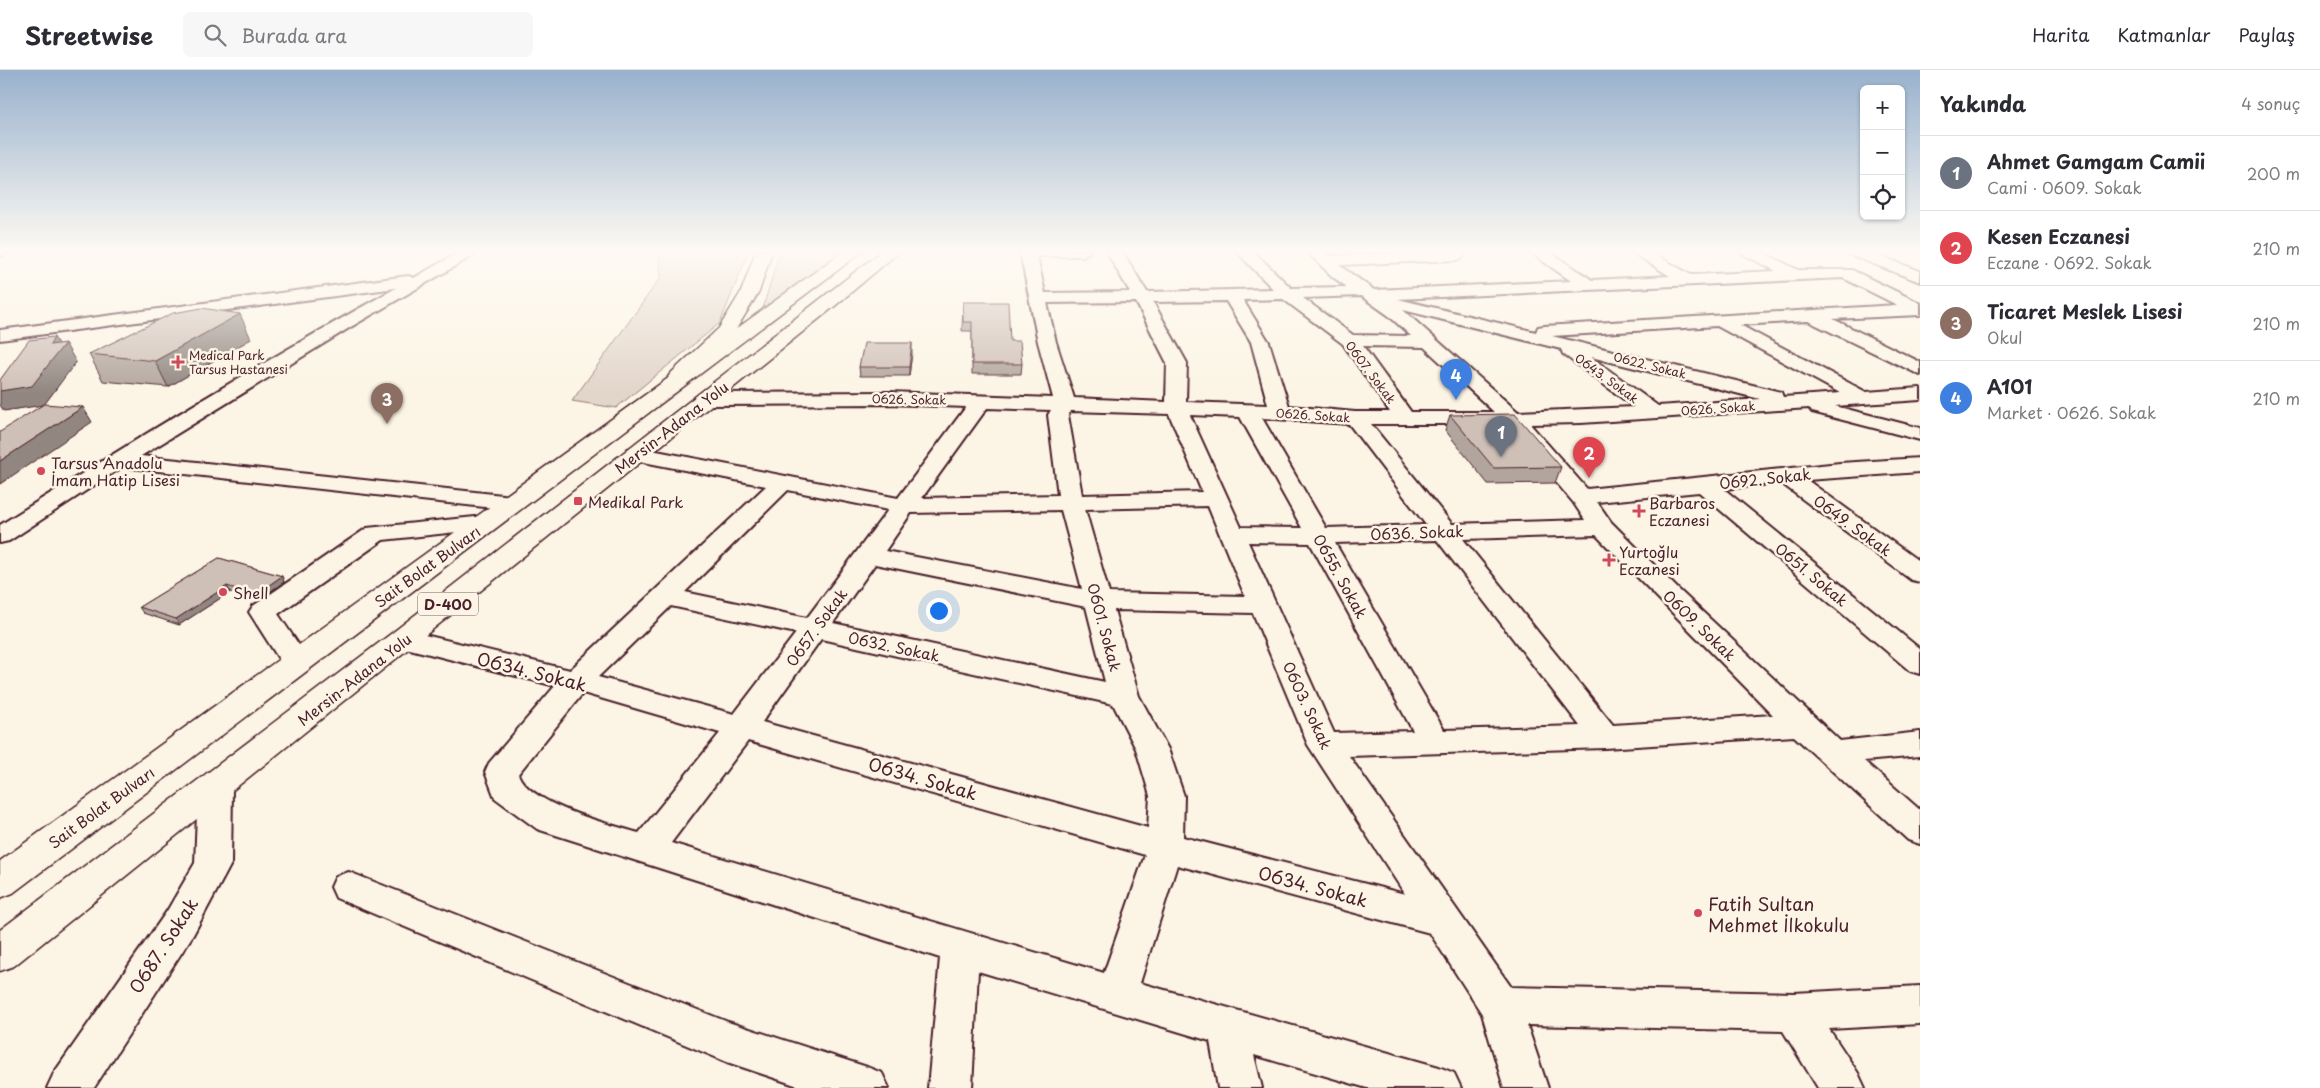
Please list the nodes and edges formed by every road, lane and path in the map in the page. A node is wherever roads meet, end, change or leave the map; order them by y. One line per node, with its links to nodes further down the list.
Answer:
1 (1038, 298): 28 (street, 0601. Sokak)
2 (1142, 298): 29 (street, 0603. Sokak)
3 (275, 299): 17 (street)
4 (388, 299): 38 (street)
5 (746, 299): 22 (main road)
6 (791, 299): 22 (main road, Sait Bolat Bulvarı / D-400)
7 (835, 299): 25 (main road, Mersin-Adana Yolu / D-400)
8 (1234, 299): 31 (street)
9 (1293, 299): 18 (street, 0607. Sokak)
10 (1374, 299): 19 (street, 0609. Sokak)
11 (1381, 299): 16 (street, 0622. Sokak)
12 (1896, 299): 13 (street)
13 (1919, 310): 14 (street)
14 (1811, 316): 15 (street); 21 (street)
15 (1721, 321): 16 (street); 24 (street)
16 (1518, 333): 20 (street, 0622. Sokak)
17 (0, 335)
18 (1348, 340): 19 (street); 34 (street, 0607. Sokak)
19 (1429, 342): 35 (street, 0609. Sokak)
20 (1561, 344): 27 (street, 0622. Sokak); 32 (street, 0643. Sokak)
21 (1920, 369)
22 (661, 394): 46 (main road, Sait Bolat Bulvarı / D-400)
23 (1920, 394): 24 (street, 0626. Sokak)
24 (1863, 398): 27 (street, 0626. Sokak)
25 (706, 399): 26 (street, 0626. Sokak); 37 (main road, Mersin-Adana Yolu / D-400)
26 (981, 401): 28 (street, 0626. Sokak); 47 (street, 0657. Sokak)
27 (1798, 402): 32 (street, 0626. Sokak); 36 (street, 0622. Sokak)
28 (1064, 404): 29 (street, 0626. Sokak); 45 (street, 0601. Sokak)
29 (1176, 407): 30 (street, 0626. Sokak); 44 (street, 0603. Sokak)
30 (1247, 410): 31 (street, 0626. Sokak); 53 (street, 0655. Sokak)
31 (1280, 412): 33 (street, 0626. Sokak)
32 (1654, 412): 35 (street, 0626. Sokak)
33 (1355, 418): 34 (street, 0626. Sokak); 50 (street)
34 (1405, 418): 35 (street, 0626. Sokak)
35 (1513, 418): 43 (street, 0609. Sokak)
36 (1920, 434)
37 (636, 454): 41 (street); 60 (main road, Mersin-Adana Yolu / D-400)
38 (118, 460): 46 (street); 52 (street)
39 (1920, 465): 40 (street, 0692. Sokak)
40 (1786, 476): 42 (street, 0692. Sokak); 55 (street, 0649. Sokak)
41 (784, 482): 47 (street); 56 (street)
42 (1704, 484): 43 (street, 0692. Sokak); 62 (street, 0651. Sokak)
43 (1581, 497): 49 (street, 0609. Sokak)
44 (1216, 499): 45 (street); 51 (street, 0603. Sokak)
45 (1071, 502): 47 (street); 57 (street, 0601. Sokak)
46 (512, 503): 48 (main road, Sait Bolat Bulvarı / D-400)
47 (904, 506): 54 (street, 0657. Sokak)
48 (485, 523): 61 (main road, Sait Bolat Bulvarı / D-400); 61 (street)
49 (1602, 527): 50 (street, 0636. Sokak); 65 (street, 0609. Sokak)
50 (1446, 531): 53 (street, 0636. Sokak); 67 (street)
51 (1232, 534): 53 (street, 0636. Sokak); 58 (street, 0603. Sokak)
52 (0, 536)
53 (1319, 536): 68 (street, 0655. Sokak)
54 (868, 555): 57 (street); 59 (street, 0657. Sokak)
55 (1920, 574)
56 (665, 596): 59 (street, 0632. Sokak); 63 (street)
57 (1098, 601): 58 (street); 64 (street, 0601. Sokak)
58 (1262, 604): 70 (street, 0603. Sokak)
59 (814, 628): 64 (street, 0632. Sokak); 66 (street, 0657. Sokak)
60 (404, 639): 63 (street, 0634. Sokak); 72 (main road, Mersin-Adana Yolu / D-400)
61 (296, 663): 76 (main road, Sait Bolat Bulvarı / D-400)
62 (1920, 664)
63 (576, 681): 66 (street, 0634. Sokak); 75 (street)
64 (1124, 696): 74 (street, 0601. Sokak)
65 (1801, 724): 67 (street); 71 (street, 0609. Sokak)
66 (742, 727): 74 (street, 0634. Sokak); 75 (street, 0657. Sokak)
67 (1605, 737): 68 (street)
68 (1435, 742): 70 (street)
69 (1920, 744): 71 (street)
70 (1324, 745): 78 (street, 0603. Sokak)
71 (1833, 753): 73 (street, 0609. Sokak)
72 (215, 789): 80 (main road, Mersin-Adana Yolu / D-400); 86 (street, 0687. Sokak)
73 (1920, 830)
74 (1165, 847): 78 (street, 0634. Sokak); 81 (street, 0601. Sokak)
75 (646, 849): 79 (street)
76 (7, 871)
77 (349, 887): 87 (street)
78 (1441, 920): 83 (street, 0603. Sokak)
79 (960, 947): 81 (street); 88 (street)
80 (0, 952)
81 (1117, 994): 85 (street)
82 (1920, 1005): 84 (street)
83 (1500, 1006): 84 (street); 91 (street, 0603. Sokak)
84 (1794, 1012): 92 (street)
85 (1228, 1027): 89 (street); 90 (street)
86 (69, 1088)
87 (867, 1088)
88 (950, 1088)
89 (1240, 1088)
90 (1439, 1088)
91 (1526, 1088)
92 (1844, 1088)

